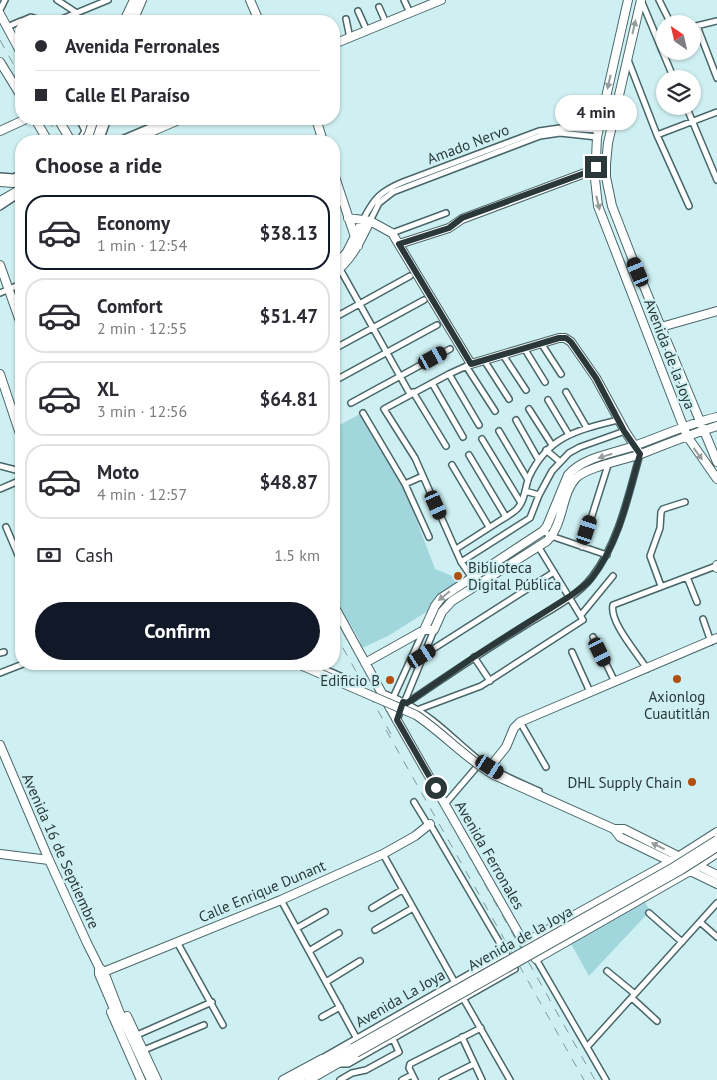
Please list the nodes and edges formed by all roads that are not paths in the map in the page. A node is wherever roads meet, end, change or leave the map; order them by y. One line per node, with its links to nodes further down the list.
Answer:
1 (6, 0): 13 (street)
2 (56, 0): 15 (street)
3 (108, 0): 15 (street)
4 (134, 0): 19 (main road)
5 (142, 0): 20 (main road)
6 (250, 0): 21 (main road)
7 (404, 0): 16 (street)
8 (628, 0): 49 (main road, Avenida de la Joya, one-way to 49)
9 (641, 0): 34 (main road, Avenida de la Joya, one-way to 9); 36 (street)
10 (660, 0): 22 (street)
11 (436, 1): 16 (main road)
12 (379, 7): 25 (street)
13 (0, 10)
14 (358, 11): 29 (street)
15 (78, 13): 18 (street)
16 (410, 13): 25 (main road)
17 (0, 14): 28 (main road)
18 (73, 15)
19 (127, 15)
20 (136, 15)
21 (256, 15)
22 (667, 15)
23 (346, 19): 30 (street)
24 (717, 21): 27 (street)
25 (386, 23): 29 (main road)
26 (15, 24): 28 (street)
27 (701, 25)
28 (7, 27): 32 (main road)
29 (367, 31): 30 (main road)
30 (350, 38): 33 (main road)
31 (701, 41): 37 (street)
32 (15, 42)
33 (340, 42)
34 (627, 60): 54 (street); 88 (main road, Avenida de la Joya)
35 (0, 62): 38 (main road)
36 (670, 70)
37 (717, 78)
38 (15, 86)
39 (717, 112): 41 (street)
40 (689, 115): 41 (street)
41 (692, 122): 54 (street); 58 (street)
42 (15, 124): 47 (main road)
43 (82, 125): 48 (street)
44 (86, 125): 48 (street)
45 (159, 125): 52 (street)
46 (161, 125): 53 (main road)
47 (0, 131)
48 (85, 131): 50 (street); 51 (street)
49 (598, 133): 55 (main road, Avenida de la Joya); 69 (street, Amado Nervo)
50 (82, 135)
51 (88, 135)
52 (133, 135)
53 (142, 135)
54 (657, 135): 66 (street)
55 (596, 167): 72 (main road); 90 (main road, Avenida de la Joya, one-way to 90)
56 (0, 176): 57 (street)
57 (15, 176)
58 (717, 180)
59 (0, 182): 60 (main road)
60 (15, 182)
61 (15, 192): 64 (main road)
62 (340, 193): 68 (main road)
63 (15, 197): 65 (street)
64 (0, 201)
65 (0, 206)
66 (689, 206)
67 (446, 213): 70 (street)
68 (348, 218): 69 (main road); 71 (main road)
69 (367, 220): 70 (main road); 71 (main road); 73 (main road)
70 (392, 233): 72 (main road)
71 (355, 238): 73 (main road); 74 (main road)
72 (399, 244): 98 (main road)
73 (358, 246): 76 (main road)
74 (340, 263)
75 (0, 264): 80 (main road)
76 (340, 266)
77 (340, 276): 84 (street)
78 (410, 276): 84 (street)
79 (15, 287): 80 (street)
80 (9, 290): 81 (street); 83 (main road)
81 (0, 293)
82 (424, 300): 89 (street)
83 (15, 303)
84 (360, 304): 86 (street); 89 (street)
85 (717, 311): 88 (main road)
86 (340, 315)
87 (437, 325): 95 (street)
88 (661, 326): 90 (main road); 119 (main road, Avenida de la Joya)
89 (373, 328): 92 (street); 95 (street)
90 (648, 333): 122 (main road, Avenida de la Joya)
91 (541, 344): 93 (main road); 101 (street); 118 (main road)
92 (340, 345)
93 (524, 348): 96 (main road); 104 (street)
94 (450, 349): 102 (street)
95 (387, 352): 102 (street); 103 (street)
96 (503, 355): 97 (main road); 106 (street)
97 (484, 360): 98 (main road); 109 (street)
98 (468, 365): 100 (street); 114 (street)
99 (0, 374): 112 (main road)
100 (449, 374): 105 (street); 120 (street)
101 (561, 374)
102 (400, 376): 108 (street); 111 (street)
103 (340, 378)
104 (544, 382)
105 (432, 383): 108 (street); 128 (street)
106 (526, 390)
107 (566, 392): 123 (street)
108 (412, 393): 132 (street); 144 (street)
109 (509, 399)
110 (548, 400): 127 (street)
111 (351, 403)
112 (15, 407)
113 (529, 409): 131 (street)
114 (495, 411)
115 (363, 413): 148 (street)
116 (717, 417): 119 (main road)
117 (516, 420): 137 (street)
118 (618, 420): 123 (street); 126 (main road)
119 (699, 421): 122 (main road); 124 (main road, Avenida de la Joya)
120 (480, 425)
121 (717, 426): 124 (main road)
122 (684, 427): 129 (main road, Avenida de la Joya); 133 (main road)
123 (587, 428): 127 (street)
124 (703, 430): 129 (main road); 139 (main road, Avenida de la Joya)
125 (499, 431): 146 (street)
126 (624, 431): 133 (main road); 138 (street)
127 (569, 435): 131 (street)
128 (464, 436)
129 (687, 436): 135 (main road); 145 (main road, Avenida de la Joya, one-way to 145)
130 (482, 439): 154 (street)
131 (552, 445): 134 (street)
132 (446, 446)
133 (634, 446): 135 (main road); 152 (main road, one-way to 152)
134 (546, 450): 137 (street); 138 (street)
135 (640, 454): 141 (main road); 165 (street)
136 (469, 455): 155 (street)
137 (538, 459): 146 (street)
138 (559, 461): 151 (street)
139 (717, 462)
140 (452, 465): 157 (street)
141 (608, 465): 152 (main road); 163 (street)
142 (0, 466): 143 (street)
143 (15, 470)
144 (423, 476): 148 (street); 164 (street)
145 (717, 479)
146 (528, 480): 150 (street)
147 (15, 483): 149 (street)
148 (405, 484): 160 (street)
149 (0, 489)
150 (525, 491): 151 (street); 154 (street)
151 (539, 495): 166 (street)
152 (562, 498): 158 (main road); 159 (main road)
153 (684, 502): 173 (street)
154 (521, 504): 155 (street)
155 (506, 517): 157 (street)
156 (6, 527): 161 (street)
157 (489, 527): 164 (street)
158 (544, 531): 159 (street); 170 (main road)
159 (551, 536): 162 (main road); 163 (street)
160 (429, 537)
161 (15, 544)
162 (538, 546): 168 (street); 172 (main road)
163 (582, 547): 165 (street)
164 (456, 549): 166 (street)
165 (606, 555): 174 (street)
166 (462, 562): 170 (street)
167 (717, 566): 171 (street)
168 (554, 572): 174 (street); 184 (street)
169 (613, 576): 177 (street)
170 (472, 577): 172 (street); 179 (main road, one-way to 179)
171 (687, 577): 173 (street); 175 (street)
172 (477, 585): 180 (main road)
173 (661, 586): 189 (street)
174 (570, 596): 177 (street); 185 (street)
175 (697, 602)
176 (340, 617): 187 (main road, Avenida Ferronales)
177 (582, 617): 193 (street)
178 (703, 619): 182 (street)
179 (424, 630): 180 (main road); 186 (street); 187 (main road)
180 (434, 630): 184 (street)
181 (593, 637): 195 (street)
182 (714, 640): 189 (main road)
183 (572, 652): 196 (street)
184 (422, 656): 186 (street); 199 (street)
185 (474, 657): 193 (street); 199 (street)
186 (412, 658): 198 (street)
187 (365, 663): 197 (main road, Avenida Ferronales)
188 (15, 667): 192 (street)
189 (648, 669): 195 (main road)
190 (314, 670): 197 (main road, bridge)
191 (327, 670): 194 (street)
192 (0, 673)
193 (490, 680): 201 (street)
194 (354, 682)
195 (615, 682): 196 (main road)
196 (590, 692): 203 (main road)
197 (380, 695): 198 (street); 200 (main road, Avenida Ferronales); 210 (main road, bridge)
198 (393, 698): 199 (street); 200 (street)
199 (405, 703): 201 (street); 202 (street)
200 (390, 708): 202 (main road, Avenida Ferronales)
201 (417, 710): 205 (street)
202 (397, 720): 209 (main road, Avenida Ferronales)
203 (520, 722): 205 (main road); 206 (street)
204 (0, 745): 220 (main road, Avenida 16 de Septiembre)
205 (490, 767): 210 (street)
206 (546, 767)
207 (474, 768): 209 (street)
208 (414, 802): 211 (street)
209 (445, 804): 240 (main road, Avenida Ferronales)
210 (567, 808): 212 (main road)
211 (429, 825): 218 (main road, Calle Enrique Dunant); 242 (street)
212 (614, 829): 219 (main road, one-way to 212); 221 (main road)
213 (717, 832): 219 (main road)
214 (717, 840): 265 (main road, Avenida de la Joya, bridge)
215 (717, 847): 265 (main road, Avenida de la Joya, bridge)
216 (717, 853): 222 (main road)
217 (0, 854): 220 (main road)
218 (382, 854): 226 (street); 227 (main road, Calle Enrique Dunant)
219 (679, 856): 221 (main road); 222 (main road)
220 (49, 860): 245 (main road, Avenida 16 de Septiembre)
221 (670, 862): 223 (main road); 240 (main road)
222 (698, 866): 223 (main road); 224 (main road)
223 (690, 871): 225 (main road); 243 (main road)
224 (717, 875)
225 (717, 884)
226 (402, 890): 229 (street); 230 (street)
227 (281, 900): 234 (street); 238 (main road, Calle Enrique Dunant)
228 (716, 907): 233 (street)
229 (372, 908)
230 (413, 908): 235 (street); 248 (street)
231 (325, 912): 234 (street)
232 (649, 913): 239 (street)
233 (700, 922): 237 (street); 239 (street)
234 (297, 928): 241 (street)
235 (376, 930)
236 (339, 933): 241 (street)
237 (717, 937)
238 (177, 942): 245 (main road, Calle Enrique Dunant); 252 (street)
239 (682, 942): 249 (street)
240 (524, 943): 243 (main road, Avenida Ferronales)
241 (309, 951): 247 (street)
242 (506, 953): 248 (street, Avenida La Joya); 251 (street)
243 (536, 959): 263 (street)
244 (360, 961): 247 (street)
245 (101, 971): 250 (main road, Avenida 16 de Septiembre)
246 (607, 971): 249 (street)
247 (326, 982): 253 (street)
248 (455, 982): 251 (street); 261 (street, Avenida La Joya)
249 (634, 996): 255 (street); 263 (street)
250 (113, 999): 259 (main road); 264 (main road); 269 (main road); 270 (main road)
251 (464, 1000): 258 (street); 262 (street)
252 (212, 1002): 257 (street); 259 (street)
253 (340, 1007): 254 (street); 261 (street)
254 (322, 1017)
255 (657, 1022)
256 (204, 1025): 264 (street)
257 (223, 1025)
258 (481, 1028): 260 (street); 280 (street)
259 (137, 1035): 264 (main road)
260 (462, 1037): 267 (street); 268 (street)
261 (357, 1039): 266 (street, Avenida La Joya)
262 (393, 1040): 265 (street); 276 (street)
263 (588, 1047): 281 (street)
264 (140, 1049): 271 (main road); 272 (main road)
265 (336, 1061): 266 (main road); 275 (main road)
266 (321, 1062): 273 (main road); 274 (main road)
267 (474, 1064): 278 (street); 279 (street)
268 (413, 1077): 277 (street)
269 (141, 1080)
270 (146, 1080)
271 (151, 1080)
272 (157, 1080)
273 (283, 1080)
274 (296, 1080)
275 (309, 1080)
276 (340, 1080)
277 (402, 1080)
278 (442, 1080)
279 (482, 1080)
280 (510, 1080)
281 (606, 1080)

